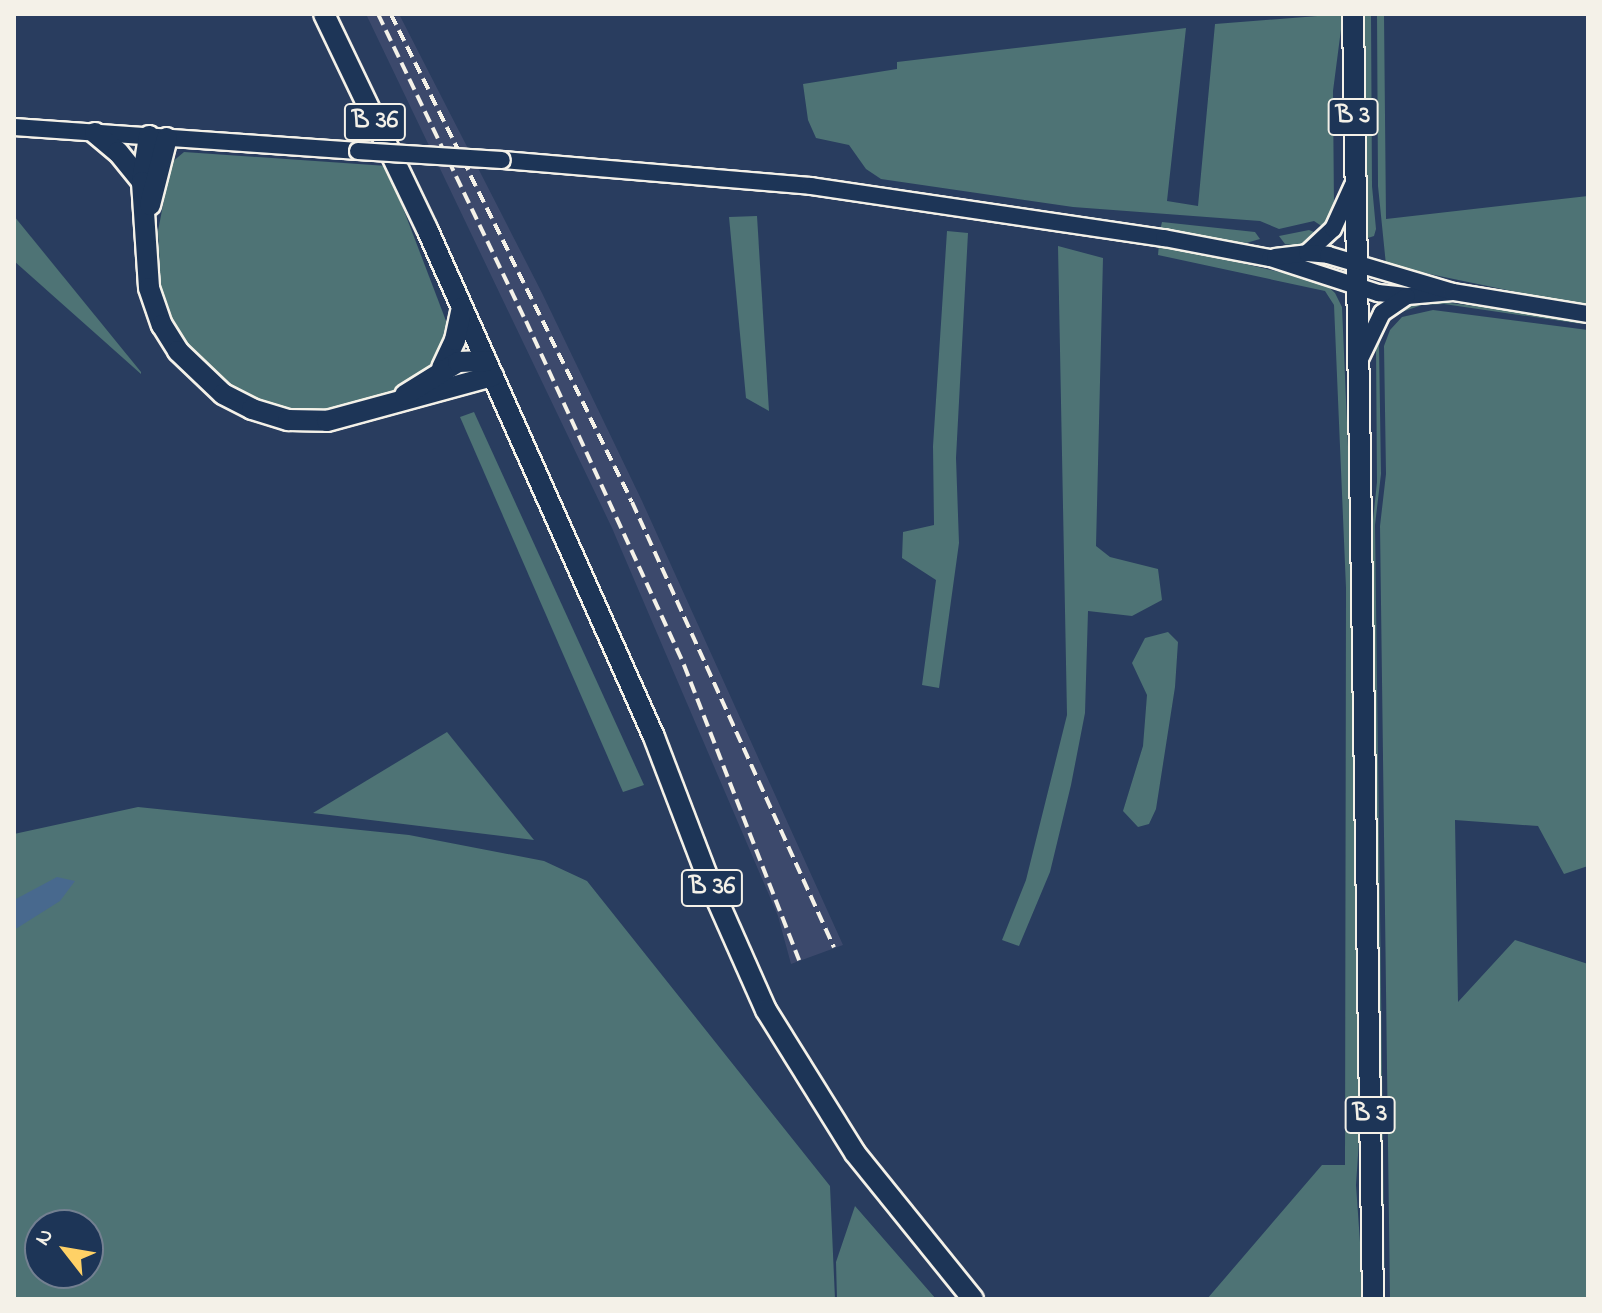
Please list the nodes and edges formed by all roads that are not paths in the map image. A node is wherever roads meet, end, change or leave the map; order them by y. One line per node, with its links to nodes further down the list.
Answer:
1 (324, 14): 15 (main road, B 36)
2 (1353, 14): 7 (main road, B 3)
3 (14, 127): 4 (street)
4 (95, 133): 5 (street); 6 (main road)
5 (158, 137): 6 (main road); 8 (main road); 10 (street, bridge)
6 (142, 182): 8 (main road)
7 (1353, 185): 9 (street); 11 (main road, B 3)
8 (147, 217): 20 (main road)
9 (1307, 253): 10 (street); 11 (street)
10 (1270, 258): 12 (street)
11 (1355, 263): 12 (main road, B 3); 13 (street)
12 (1355, 286): 14 (street); 17 (main road, B 3)
13 (1453, 292): 14 (street); 16 (street)
14 (1407, 296): 17 (street)
15 (462, 308): 18 (main road); 19 (main road, B 36)
16 (1588, 314)
17 (1357, 366): 22 (main road, B 3)
18 (442, 368): 19 (main road); 20 (main road)
19 (490, 369): 20 (main road); 21 (main road, B 36)
20 (396, 403)
21 (973, 1299)
22 (1373, 1299)

